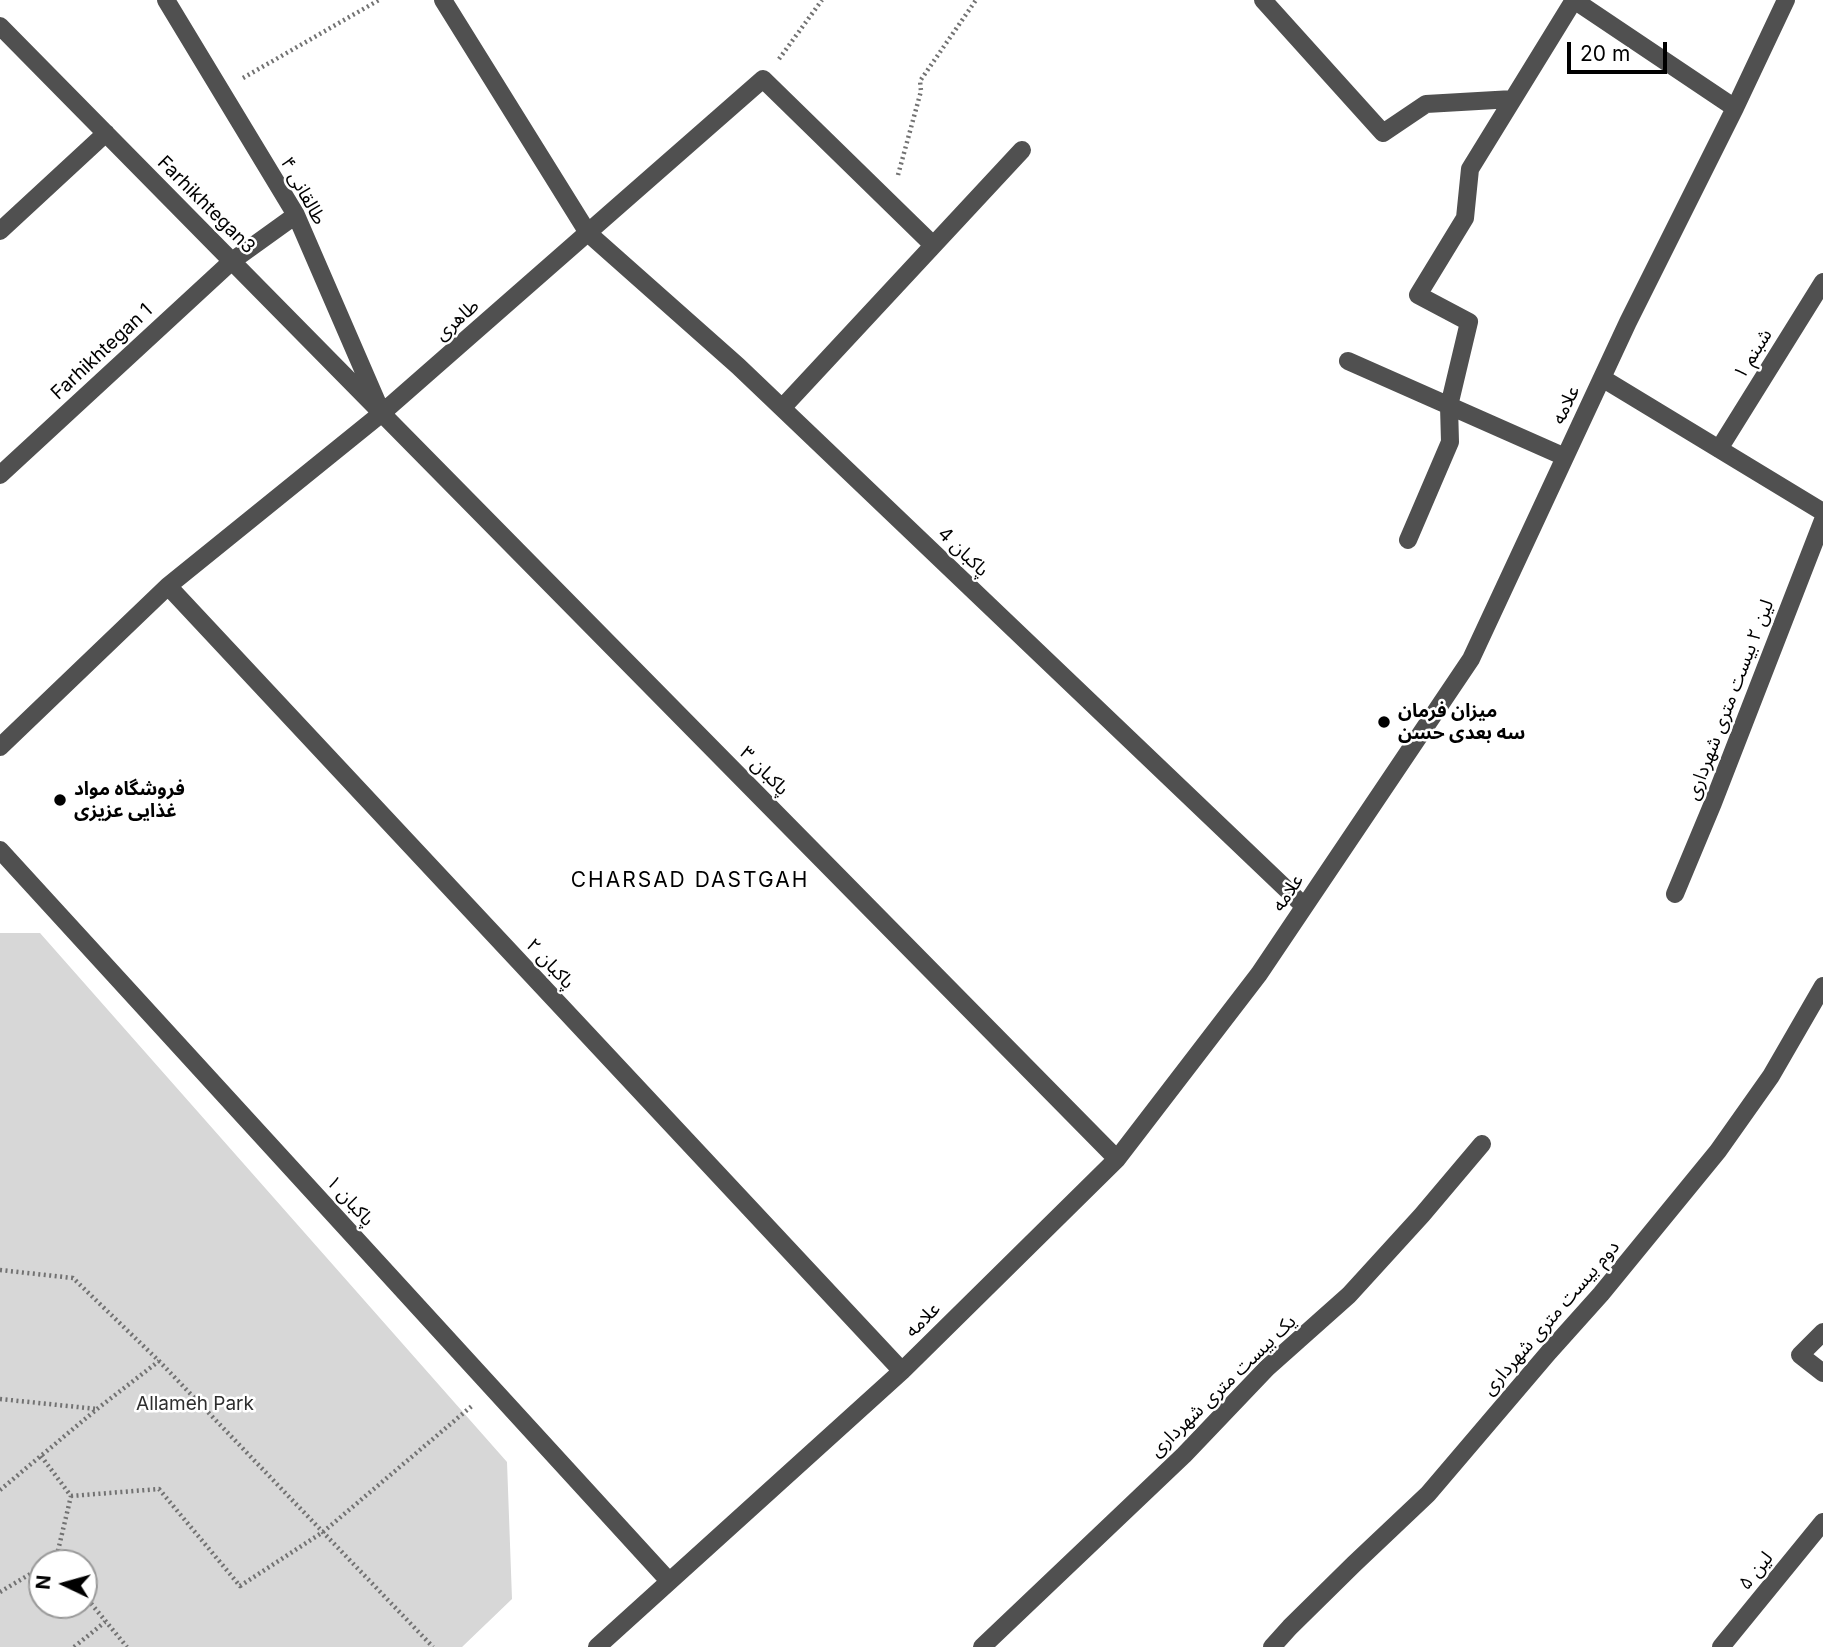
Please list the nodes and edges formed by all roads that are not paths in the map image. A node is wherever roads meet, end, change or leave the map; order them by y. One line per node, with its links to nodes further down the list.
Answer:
1 (166, 0): 11 (street, طالقانی ۴)
2 (443, 0): 13 (street, پاکبان 4)
3 (1263, 0): 7 (street)
4 (1574, 0): 7 (street); 8 (street)
5 (1786, 0): 8 (street, علامه)
6 (0, 26): 9 (street, Farhikhtegan3)
7 (1513, 99): 19 (street)
8 (1735, 108): 18 (street, علامه)
9 (106, 133): 12 (street); 15 (street, Farhikhtegan3)
10 (1022, 150): 14 (street)
11 (296, 215): 15 (street, Farhikhtegan 1); 21 (street, طالقانی ۴)
12 (0, 231)
13 (587, 233): 14 (street, طاهری); 20 (street, پاکبان 4); 21 (street, طاهری)
14 (933, 245): 20 (street)
15 (232, 261): 21 (street, Farhikhtegan3); 24 (street, Farhikhtegan 1)
16 (1823, 282): 22 (street, شبنم ۱)
17 (1348, 361): 19 (street)
18 (1602, 378): 22 (street); 23 (street, علامه)
19 (1449, 406): 23 (street); 27 (street)
20 (782, 408): 32 (street, پاکبان 4)
21 (382, 413): 28 (street, طاهری); 35 (street, پاکبان ۳)
22 (1719, 449): 25 (street)
23 (1565, 457): 32 (street, علامه)
24 (0, 475)
25 (1823, 512)
26 (1823, 520): 31 (street, لین ۲ بیست متری شهرداری)
27 (1408, 540)
28 (168, 586): 29 (street, طاهری); 37 (street, پاکبان ۲)
29 (0, 747)
30 (0, 850): 40 (street, پاکبان ۱)
31 (1675, 894)
32 (1304, 906): 35 (street, علامه)
33 (1823, 986): 43 (street, دوم بیست متری شهرداری)
34 (1482, 1144): 42 (street, یک بیست متری شهرداری)
35 (1116, 1159): 37 (street, علامه)
36 (1823, 1332): 38 (street)
37 (902, 1371): 40 (street, علامه)
38 (1823, 1373)
39 (1823, 1522): 44 (street, لین ۵)
40 (669, 1581): 41 (street, علامه)
41 (598, 1646)
42 (982, 1647)
43 (1272, 1647)
44 (1721, 1647)

